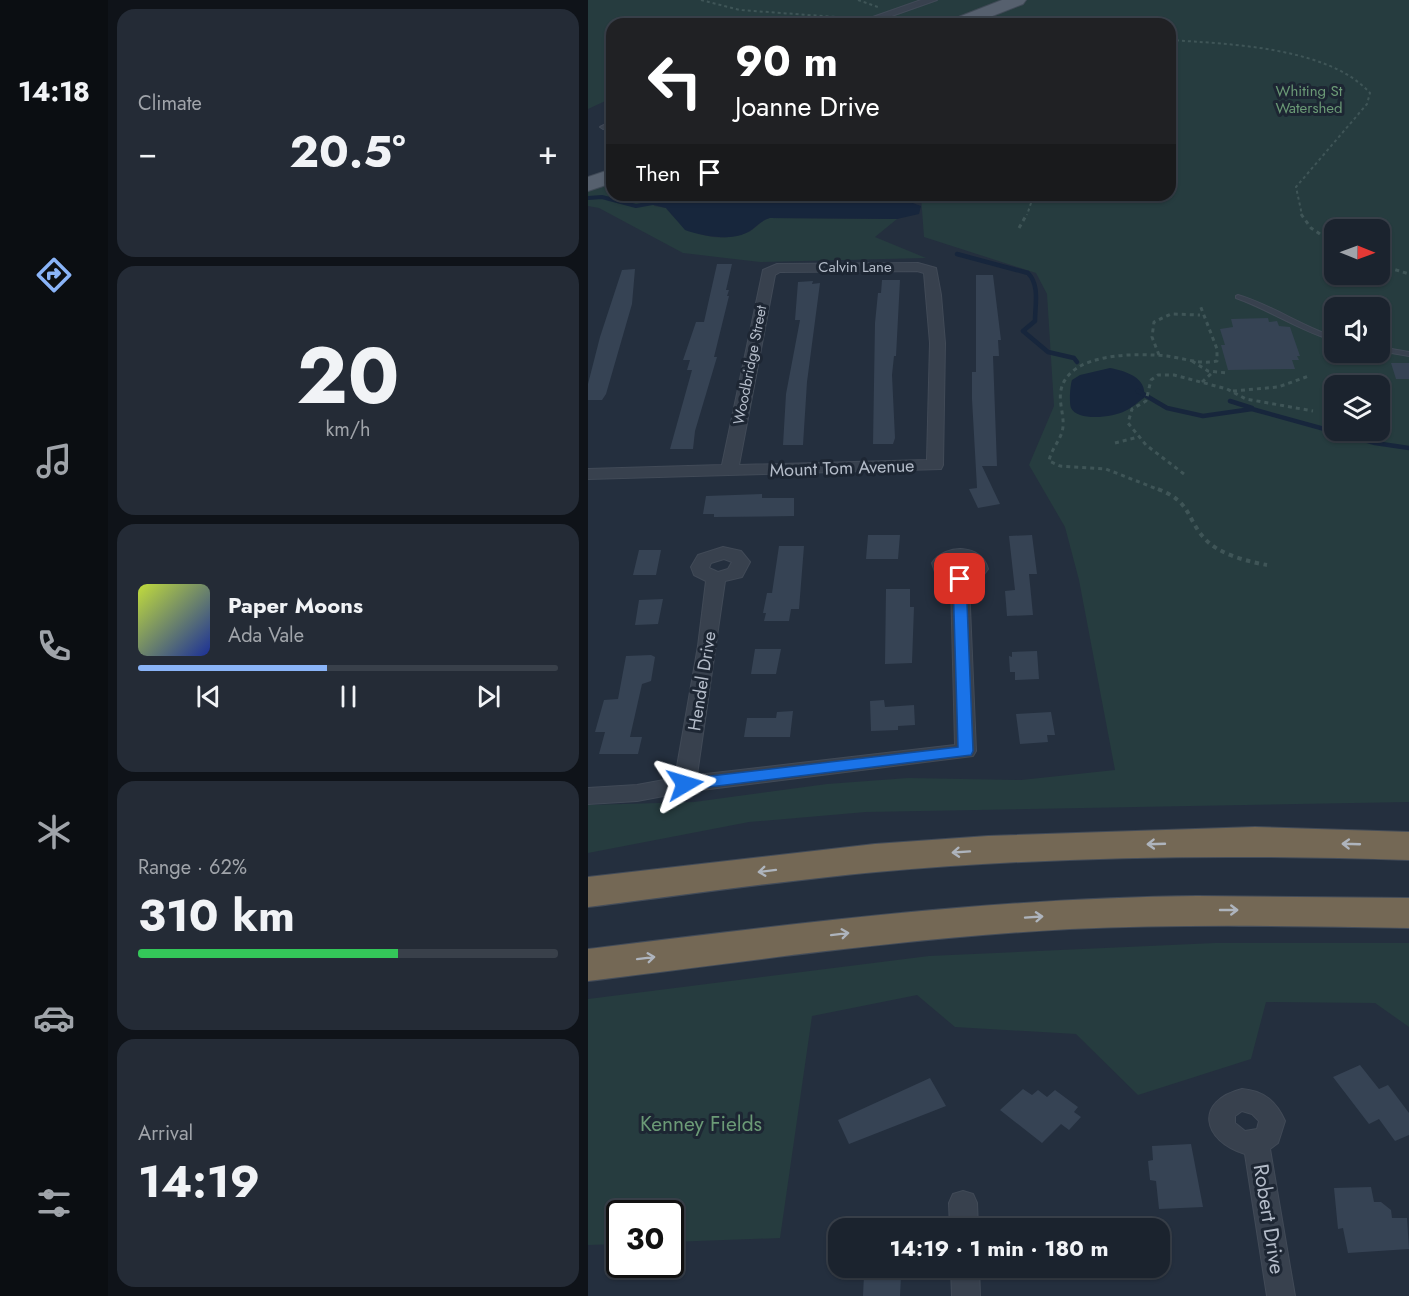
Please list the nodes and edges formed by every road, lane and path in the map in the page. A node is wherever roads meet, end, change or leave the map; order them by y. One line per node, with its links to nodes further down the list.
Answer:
1 (701, 0): 5 (path)
2 (932, 0): 4 (street)
3 (1017, 0): 8 (main road)
4 (892, 12): 6 (street); 7 (path)
5 (821, 18)
6 (874, 18)
7 (925, 18)
8 (973, 18)
9 (1176, 41): 16 (path)
10 (606, 126): 11 (lane)
11 (603, 127)
12 (606, 178): 13 (main road)
13 (588, 185)
14 (1027, 201): 15 (path)
15 (1019, 228)
16 (1324, 237)
17 (780, 268): 19 (street, Calvin Lane); 37 (street, Woodbridge Street)
18 (1390, 268): 20 (path)
19 (929, 270): 37 (street, Mount Tom Avenue)
20 (1409, 274)
21 (1238, 297): 24 (lane)
22 (1200, 305): 23 (path)
23 (1201, 314): 27 (path); 28 (path)
24 (1324, 335)
25 (1390, 351): 26 (lane)
26 (1409, 354)
27 (1159, 355): 28 (path); 40 (path)
28 (1186, 358): 29 (path)
29 (1212, 374): 30 (path); 32 (path)
30 (1227, 374)
31 (1309, 376): 33 (path)
32 (1203, 382): 33 (path); 35 (path)
33 (1232, 392): 34 (path)
34 (1313, 411)
35 (1139, 437): 36 (path); 39 (path)
36 (1115, 443)
37 (729, 471): 38 (street, Mount Tom Avenue)
38 (588, 474)
39 (1184, 474)
40 (1267, 566)
41 (716, 578): 43 (street, Hendel Drive)
42 (960, 579): 43 (street)
43 (685, 784): 44 (street)
44 (588, 796)
45 (1409, 846): 46 (highway, one-way to 46)
46 (588, 892)
47 (1409, 913): 48 (highway, one-way to 47)
48 (588, 965)
49 (1256, 1143): 52 (street, Robert Drive)
50 (965, 1278): 51 (street)
51 (966, 1296)
52 (1281, 1296)

